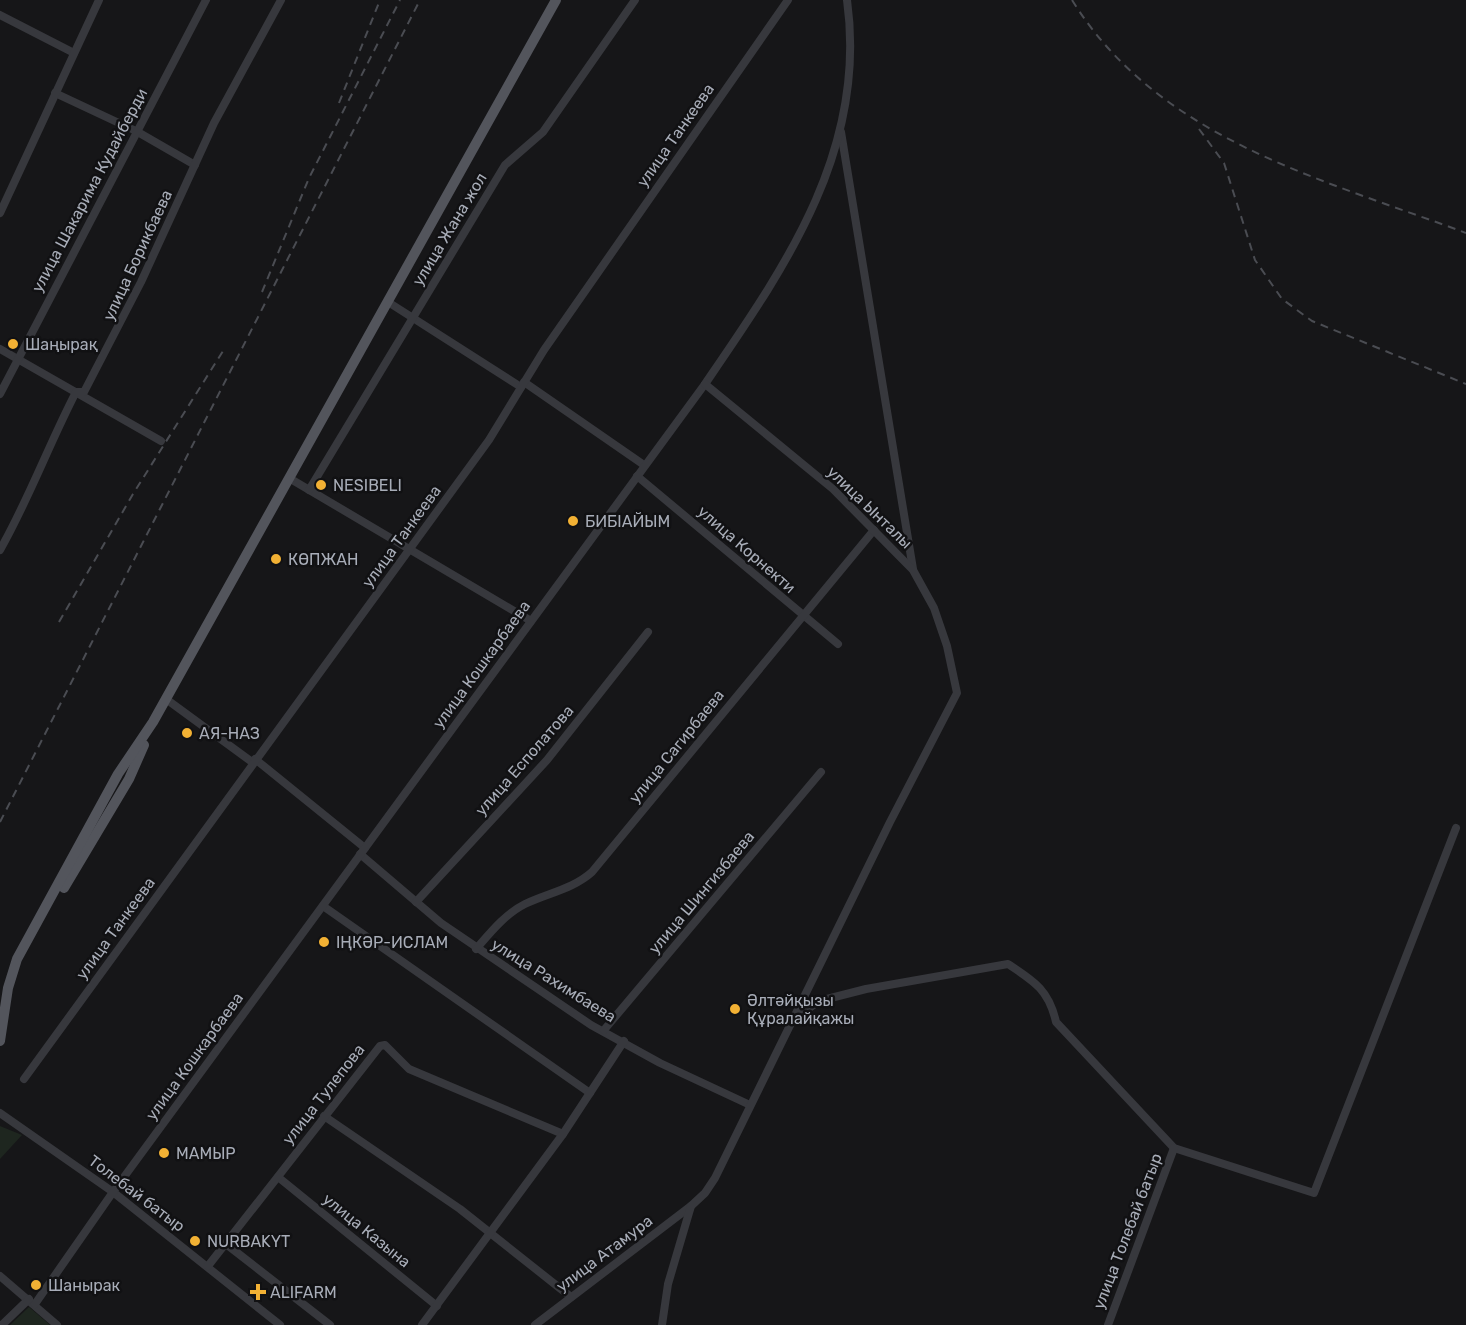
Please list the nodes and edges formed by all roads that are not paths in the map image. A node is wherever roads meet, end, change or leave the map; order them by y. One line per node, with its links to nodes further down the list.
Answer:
1 (99, 0): 9 (street)
2 (206, 0): 12 (street, улица Шакарима Кудайберди)
3 (281, 0): 13 (street, улица Борикбаева)
4 (556, 0): 15 (main road)
5 (634, 0): 16 (street, улица Жана жол)
6 (788, 0): 19 (street, улица Танкеева)
7 (847, 0): 11 (street, улица Кошкарбаева)
8 (0, 15): 9 (street)
9 (74, 53): 10 (street)
10 (55, 93): 12 (street); 14 (street)
11 (841, 129): 20 (street, улица Кошкарбаева); 31 (street)
12 (136, 131): 13 (street); 18 (street, улица Шакарима Кудайберди)
13 (195, 165): 21 (street, улица Борикбаева)
14 (0, 213)
15 (388, 302): 16 (street); 26 (main road)
16 (413, 318): 19 (street); 27 (street, улица Жана жол)
17 (0, 349): 18 (street)
18 (17, 358): 21 (street); 22 (street, улица Шакарима Кудайберди)
19 (523, 384): 24 (street); 30 (street, улица Танкеева)
20 (705, 384): 24 (street, улица Кошкарбаева); 28 (street, улица Ынталы)
21 (76, 392): 23 (street); 29 (street, улица Борикбаева)
22 (0, 394)
23 (161, 441)
24 (644, 465): 25 (street, улица Кошкарбаева)
25 (637, 476): 32 (street, улица Корнекти); 33 (street, улица Кошкарбаева)
26 (290, 478): 27 (street); 36 (main road)
27 (309, 490): 30 (street)
28 (874, 530): 31 (street, улица Ынталы); 32 (street, улица Сагирбаева)
29 (0, 550)
30 (410, 550): 33 (street); 37 (street, улица Танкеева)
31 (913, 570): 44 (street, улица Ынталы)
32 (801, 616): 35 (street, улица Корнекти); 43 (street, улица Сагирбаева)
33 (531, 621): 40 (street, улица Кошкарбаева)
34 (648, 632): 41 (street, улица Есполатова)
35 (838, 644)
36 (166, 699): 37 (street, улица Рахимбаева); 46 (main road)
37 (254, 760): 40 (street, улица Рахимбаева); 48 (street, улица Танкеева)
38 (821, 772): 45 (street, улица Шингизбаева)
39 (1456, 828): 54 (street)
40 (363, 851): 41 (street, улица Рахимбаева); 42 (street, улица Кошкарбаева)
41 (416, 902): 43 (street, улица Рахимбаева)
42 (323, 906): 49 (street); 56 (street, улица Кошкарбаева)
43 (476, 949): 45 (street, улица Рахимбаева)
44 (793, 1020): 50 (street); 54 (street)
45 (604, 1030): 47 (street, улица Рахимбаева)
46 (0, 1041)
47 (624, 1041): 49 (street); 50 (street, улица Рахимбаева)
48 (24, 1079)
49 (590, 1093): 53 (street)
50 (750, 1105): 57 (street)
51 (0, 1113): 56 (street, Толебай батыр)
52 (324, 1116): 53 (street, улица Тулепова); 55 (street, улица Тулепова); 58 (street)
53 (563, 1134): 58 (street)
54 (1174, 1148): 72 (street, улица Толебай батыр)
55 (278, 1177): 59 (street, улица Тулепова); 64 (street, улица Казына)
56 (113, 1192): 60 (street, Толебай батыр); 63 (street, улица Кошкарбаева)
57 (691, 1206): 62 (street, улица Атамура); 71 (street)
58 (491, 1233): 62 (street); 64 (street)
59 (226, 1245): 60 (street, улица Тулепова); 68 (street)
60 (208, 1266): 67 (street, Толебай батыр)
61 (0, 1276): 63 (street)
62 (571, 1297): 70 (street, улица Атамура)
63 (32, 1302): 65 (street, улица Кошкарбаева); 66 (street)
64 (437, 1306): 69 (street)
65 (2, 1325)
66 (57, 1325)
67 (280, 1325)
68 (330, 1325)
69 (422, 1325)
70 (535, 1325)
71 (662, 1325)
72 (1108, 1325)

